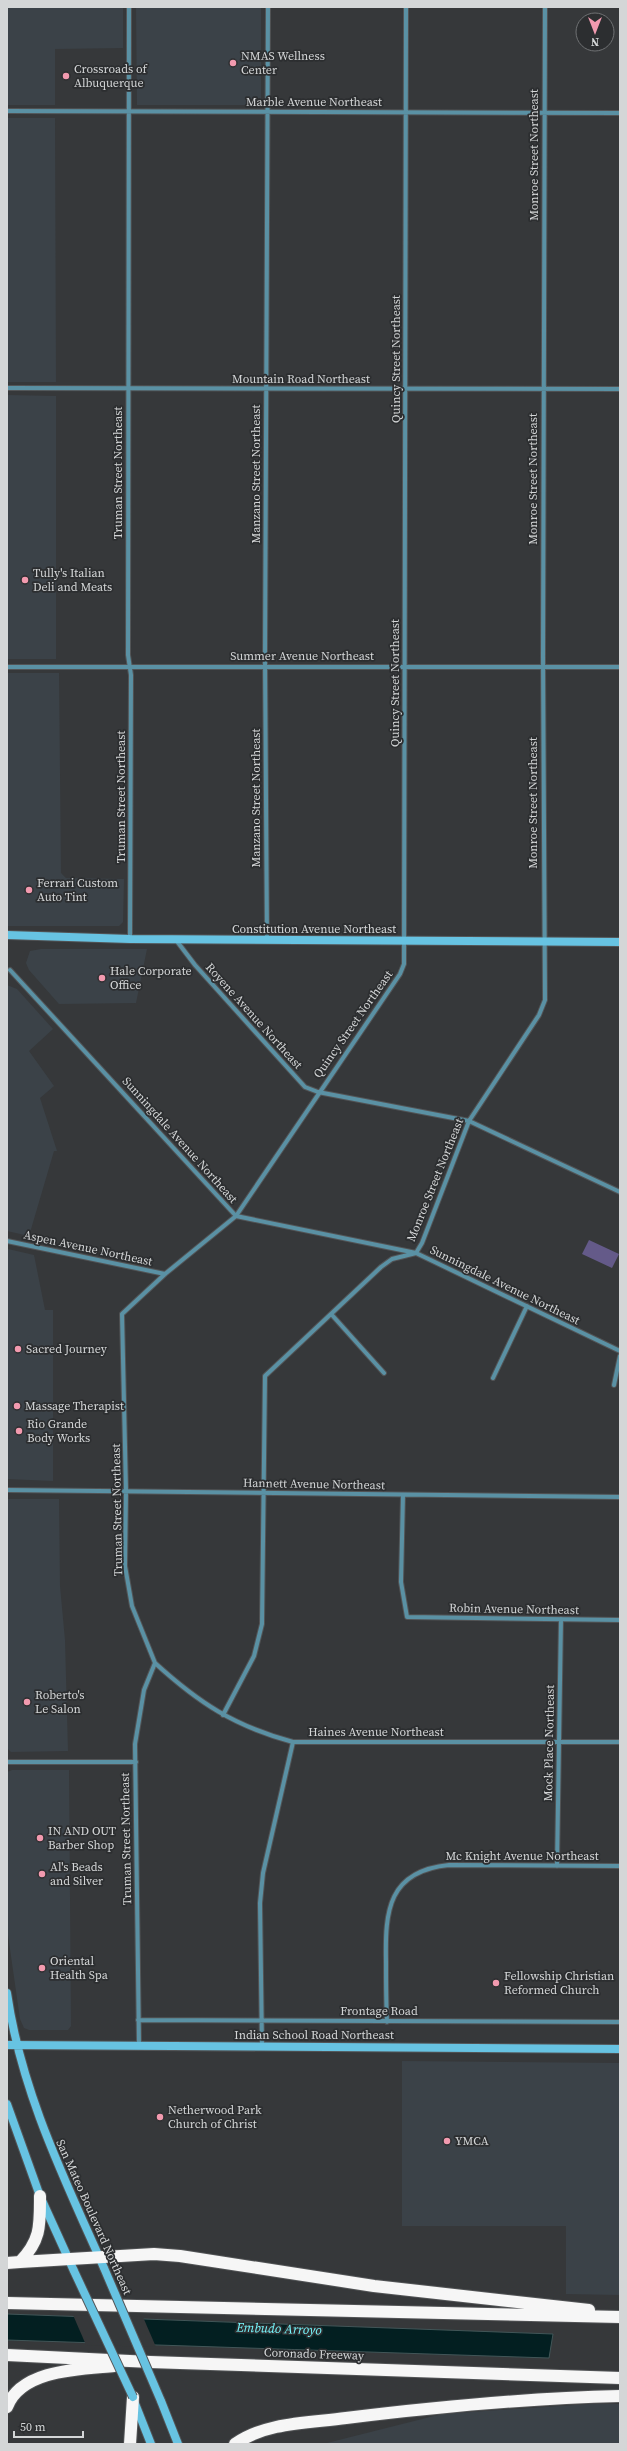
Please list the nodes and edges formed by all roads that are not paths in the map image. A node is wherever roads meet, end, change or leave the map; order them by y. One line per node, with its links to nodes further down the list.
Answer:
1 (129, 7): 6 (street, Truman Street Northeast)
2 (268, 7): 7 (street, Manzano Street Northeast)
3 (406, 7): 8 (street, Quincy Street Northeast)
4 (545, 7): 9 (street, Monroe Street Northeast)
5 (7, 111): 6 (street, Marble Avenue Northeast)
6 (129, 112): 7 (street, Marble Avenue Northeast); 12 (street, Truman Street Northeast)
7 (268, 112): 8 (street, Marble Avenue Northeast); 13 (street, Manzano Street Northeast)
8 (406, 112): 9 (street, Marble Avenue Northeast); 16 (street, Quincy Street Northeast)
9 (544, 113): 10 (street, Marble Avenue Northeast); 14 (street, Monroe Street Northeast)
10 (620, 113)
11 (7, 388): 12 (street, Mountain Road Northeast)
12 (128, 389): 13 (street, Mountain Road Northeast); 17 (street, Truman Street Northeast)
13 (267, 389): 16 (street, Mountain Road Northeast); 18 (street, Manzano Street Northeast)
14 (544, 389): 15 (street, Mountain Road Northeast); 16 (street, Mountain Road Northeast); 21 (street, Monroe Street Northeast)
15 (620, 389)
16 (406, 390): 19 (street, Quincy Street Northeast)
17 (128, 666): 18 (street, Summer Avenue Northeast); 20 (street, Summer Avenue Northeast); 24 (street, Truman Street Northeast)
18 (266, 666): 19 (street, Summer Avenue Northeast); 26 (street, Manzano Street Northeast)
19 (404, 666): 21 (street, Summer Avenue Northeast); 27 (street, Quincy Street Northeast)
20 (7, 667)
21 (543, 667): 22 (street, Summer Avenue Northeast); 28 (street, Monroe Street Northeast)
22 (620, 667)
23 (7, 935): 24 (street, Constitution Avenue Northeast)
24 (130, 939): 25 (street, Constitution Avenue Northeast)
25 (176, 940): 26 (street, Constitution Avenue Northeast); 31 (street, Royene Avenue Northeast)
26 (267, 940): 27 (street, Constitution Avenue Northeast)
27 (405, 941): 28 (street, Constitution Avenue Northeast); 31 (street, Quincy Street Northeast)
28 (544, 941): 29 (street, Constitution Avenue Northeast); 32 (street, Monroe Street Northeast)
29 (620, 942)
30 (10, 970): 34 (street, Sunningdale Avenue Northeast)
31 (318, 1092): 32 (street, Royene Avenue Northeast); 34 (street, Quincy Street Northeast)
32 (468, 1121): 33 (street, Royene Avenue Northeast); 36 (street, Monroe Street Northeast)
33 (620, 1192)
34 (236, 1216): 36 (street, Sunningdale Avenue Northeast); 37 (street, Quincy Street Northeast)
35 (7, 1241): 37 (street, Aspen Avenue Northeast)
36 (416, 1253): 38 (street, Sunningdale Avenue Northeast); 39 (street, Monroe Street Northeast)
37 (165, 1274): 46 (street, Truman Street Northeast)
38 (527, 1306): 40 (street, Sunningdale Avenue Northeast); 43 (street)
39 (332, 1315): 42 (street); 47 (street, Monroe Street Northeast)
40 (620, 1351)
41 (620, 1356): 44 (street)
42 (384, 1373)
43 (493, 1378)
44 (614, 1385)
45 (7, 1490): 46 (street, Hannett Avenue Northeast)
46 (126, 1491): 47 (street, Hannett Avenue Northeast); 52 (street, Truman Street Northeast)
47 (263, 1493): 48 (street, Hannett Avenue Northeast); 53 (street)
48 (403, 1495): 49 (street, Hannett Avenue Northeast); 50 (street, Robin Avenue Northeast)
49 (620, 1497)
50 (561, 1620): 51 (street, Robin Avenue Northeast); 55 (street, Mock Place Northeast)
51 (620, 1620)
52 (155, 1663): 53 (street, Haines Avenue Northeast); 58 (street, Truman Street Northeast)
53 (223, 1714): 54 (street, Haines Avenue Northeast)
54 (293, 1742): 55 (street, Haines Avenue Northeast); 63 (street)
55 (559, 1742): 56 (street, Haines Avenue Northeast); 59 (street, Mock Place Northeast)
56 (620, 1742)
57 (7, 1762): 58 (street)
58 (136, 1762): 62 (street, Truman Street Northeast)
59 (558, 1866): 60 (street, Mc Knight Avenue Northeast); 64 (street, Mc Knight Avenue Northeast)
60 (620, 1866)
61 (7, 1993): 67 (street, San Mateo Boulevard Northeast)
62 (138, 2020): 63 (street, Frontage Road); 68 (street, Truman Street Northeast)
63 (263, 2021): 64 (street, Frontage Road); 69 (street)
64 (386, 2022): 65 (street, Frontage Road)
65 (620, 2022)
66 (7, 2045): 67 (street, Indian School Road Northeast)
67 (16, 2045): 68 (street, Indian School Road Northeast); 75 (street, San Mateo Boulevard Northeast)
68 (139, 2046): 69 (street, Indian School Road Northeast)
69 (262, 2047): 70 (street, Indian School Road Northeast)
70 (620, 2049)
71 (7, 2104): 72 (street)
72 (40, 2196): 73 (street); 74 (highway)
73 (68, 2259): 74 (highway); 75 (highway); 83 (street, bridge)
74 (20, 2262): 76 (highway)
75 (101, 2262): 78 (highway); 87 (street, San Mateo Boulevard Northeast, bridge)
76 (7, 2263)
77 (7, 2303): 78 (highway)
78 (620, 2316)
79 (7, 2355): 80 (highway, Coronado Freeway)
80 (150, 2362): 81 (highway, Coronado Freeway); 84 (highway)
81 (620, 2378)
82 (620, 2396): 88 (highway)
83 (132, 2397): 85 (highway); 86 (street)
84 (7, 2407)
85 (130, 2444)
86 (151, 2444)
87 (178, 2444)
88 (235, 2444)

